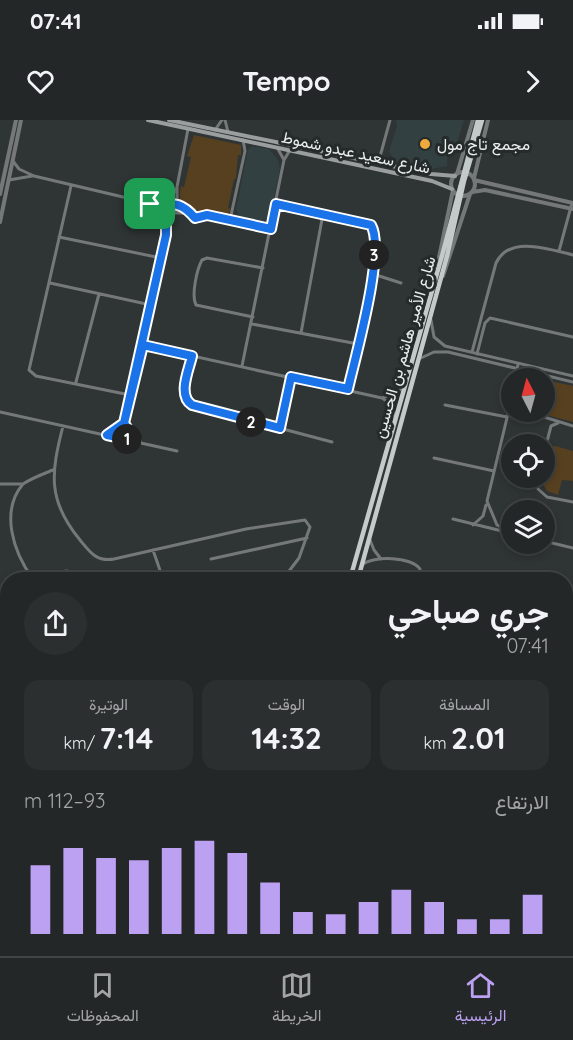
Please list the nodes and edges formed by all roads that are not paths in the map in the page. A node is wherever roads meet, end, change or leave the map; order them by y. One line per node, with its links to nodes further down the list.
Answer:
1 (16, 120): 32 (street)
2 (21, 120): 21 (street)
3 (148, 120): 11 (main road, شارع سعيد عبدو شموط)
4 (169, 120): 10 (main road, شارع سعيد عبدو شموط)
5 (224, 120): 12 (street); 13 (street)
6 (390, 120): 22 (street)
7 (473, 120): 20 (street)
8 (480, 120): 52 (highway, شارع الأمير هاشم بن الحسين, bridge)
9 (488, 120): 23 (street)
10 (176, 121): 11 (main road, شارع سعيد عبدو شموط)
11 (187, 124): 12 (main road, شارع سعيد عبدو شموط); 14 (main road, شارع سعيد عبدو شموط); 29 (street)
12 (215, 130): 13 (main road, شارع سعيد عبدو شموط)
13 (228, 132): 22 (main road, شارع سعيد عبدو شموط)
14 (243, 140): 15 (main road, شارع سعيد عبدو شموط); 18 (street)
15 (252, 142): 16 (main road, شارع سعيد عبدو شموط); 18 (street)
16 (277, 148): 17 (main road, شارع سعيد عبدو شموط); 19 (street)
17 (290, 150): 19 (street); 30 (main road, شارع سعيد عبدو شموط)
18 (245, 151): 45 (street)
19 (284, 160): 36 (street)
20 (461, 160): 23 (street); 24 (street)
21 (13, 161): 25 (street); 27 (street)
22 (378, 164): 24 (main road, شارع سعيد عبدو شموط)
23 (476, 164): 26 (street)
24 (456, 175): 26 (street); 30 (street)
25 (34, 176): 27 (street); 28 (street)
26 (474, 179): 31 (street); 34 (street)
27 (9, 180): 46 (street)
28 (70, 186): 35 (street); 49 (street)
29 (177, 187): 33 (street); 37 (street)
30 (453, 189): 31 (street); 38 (street)
31 (471, 193): 39 (street); 40 (street)
32 (0, 194)
33 (168, 203): 35 (street); 37 (street); 41 (street)
34 (572, 203): 40 (street)
35 (150, 204): 41 (street)
36 (276, 204): 43 (street); 47 (street)
37 (176, 205): 42 (street); 44 (street)
38 (450, 205): 39 (street); 59 (street)
39 (465, 206): 56 (street)
40 (572, 209): 50 (street)
41 (166, 211): 42 (street); 48 (street)
42 (174, 213): 44 (street); 48 (street)
43 (324, 214): 55 (street); 65 (street)
44 (195, 218): 45 (street)
45 (230, 220): 47 (street)
46 (0, 222)
47 (271, 229): 54 (street)
48 (166, 235): 53 (street)
49 (59, 237): 53 (street); 57 (street)
50 (559, 251): 51 (street); 70 (street)
51 (573, 255)
52 (445, 256): 56 (highway, شارع الأمير هاشم بن الحسين); 59 (highway, شارع الأمير هاشم بن الحسين)
53 (161, 258): 61 (street)
54 (263, 268): 62 (street); 62 (street)
55 (373, 274): 58 (street); 67 (street)
56 (442, 280): 63 (highway, شارع الأمير هاشم بن الحسين)
57 (49, 283): 60 (street); 82 (street)
58 (401, 283)
59 (434, 285): 81 (highway, شارع الأمير هاشم بن الحسين)
60 (99, 294): 61 (street); 82 (street)
61 (151, 305): 68 (street)
62 (253, 317): 64 (street)
63 (431, 320): 69 (street); 73 (highway, شارع الأمير هاشم بن الحسين)
64 (252, 324): 65 (street); 75 (street)
65 (302, 333): 67 (street)
66 (573, 337): 71 (street)
67 (358, 344): 84 (street)
68 (143, 345): 72 (street); 85 (street)
69 (449, 350): 70 (street); 73 (street); 76 (street)
70 (472, 352): 71 (street)
71 (477, 354): 74 (street)
72 (192, 356): 75 (street); 97 (street)
73 (421, 358): 118 (highway, شارع الأمير هاشم بن الحسين)
74 (518, 364): 77 (street); 78 (street)
75 (242, 366): 79 (street)
76 (510, 368)
77 (517, 368)
78 (573, 376)
79 (291, 377): 84 (street); 97 (street)
80 (555, 378): 83 (street)
81 (408, 381): 86 (street); 94 (highway, شارع الأمير هاشم بن الحسين)
82 (76, 382): 85 (street)
83 (573, 382)
84 (348, 389): 86 (street)
85 (130, 395): 92 (street)
86 (382, 398): 94 (street)
87 (445, 405): 89 (street)
88 (0, 412): 95 (street)
89 (501, 416)
90 (555, 421): 93 (street)
91 (506, 422): 106 (street)
92 (124, 423): 99 (street); 100 (street); 101 (street)
93 (558, 423): 96 (street); 98 (street)
94 (395, 424): 131 (highway, شارع الأمير هاشم بن الحسين)
95 (63, 426): 99 (street); 105 (street)
96 (573, 426)
97 (280, 428): 102 (street)
98 (549, 434)
99 (107, 435): 100 (street)
100 (121, 438): 101 (street)
101 (136, 441): 103 (street)
102 (332, 442)
103 (177, 451)
104 (434, 458): 106 (street)
105 (53, 470): 108 (street); 122 (street)
106 (494, 471): 110 (street)
107 (0, 483): 108 (street)
108 (23, 484): 113 (street)
109 (538, 488): 111 (street)
110 (487, 501): 114 (street); 115 (street)
111 (573, 502)
112 (453, 519): 114 (street)
113 (5, 520)
114 (473, 525): 116 (street)
115 (501, 528)
116 (501, 530)
117 (307, 538): 122 (street); 123 (street); 130 (street)
118 (370, 540): 124 (street); 125 (highway, شارع الأمير هاشم بن الحسين)
119 (555, 544): 121 (street)
120 (9, 545): 127 (street)
121 (573, 548)
122 (153, 549): 129 (street)
123 (211, 559)
124 (383, 560): 125 (street); 133 (street)
125 (363, 565): 132 (highway, شارع الأمير هاشم بن الحسين)
126 (67, 571): 128 (street)
127 (28, 572)
128 (61, 572)
129 (161, 572)
130 (288, 572)
131 (352, 572)
132 (360, 572)
133 (419, 572)

